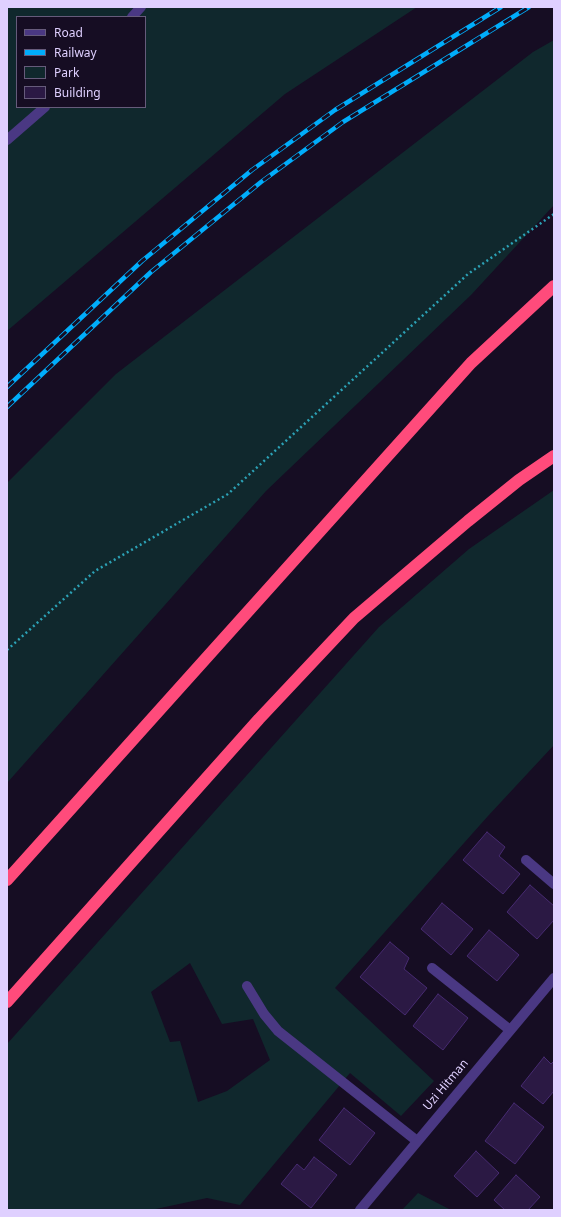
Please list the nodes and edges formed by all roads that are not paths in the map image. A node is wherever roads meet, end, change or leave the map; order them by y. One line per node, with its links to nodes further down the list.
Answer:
1 (141, 7): 2 (street)
2 (133, 16)
3 (45, 108): 4 (street)
4 (7, 140)
5 (554, 286): 8 (highway)
6 (554, 456): 13 (highway)
7 (526, 860): 9 (street)
8 (7, 880)
9 (554, 884)
10 (432, 968): 14 (street)
11 (554, 978): 14 (street, Uzi Hitman)
12 (246, 986): 15 (street)
13 (7, 1002)
14 (510, 1030): 15 (street, Uzi Hitman)
15 (417, 1141): 16 (street, Uzi Hitman)
16 (360, 1210)

